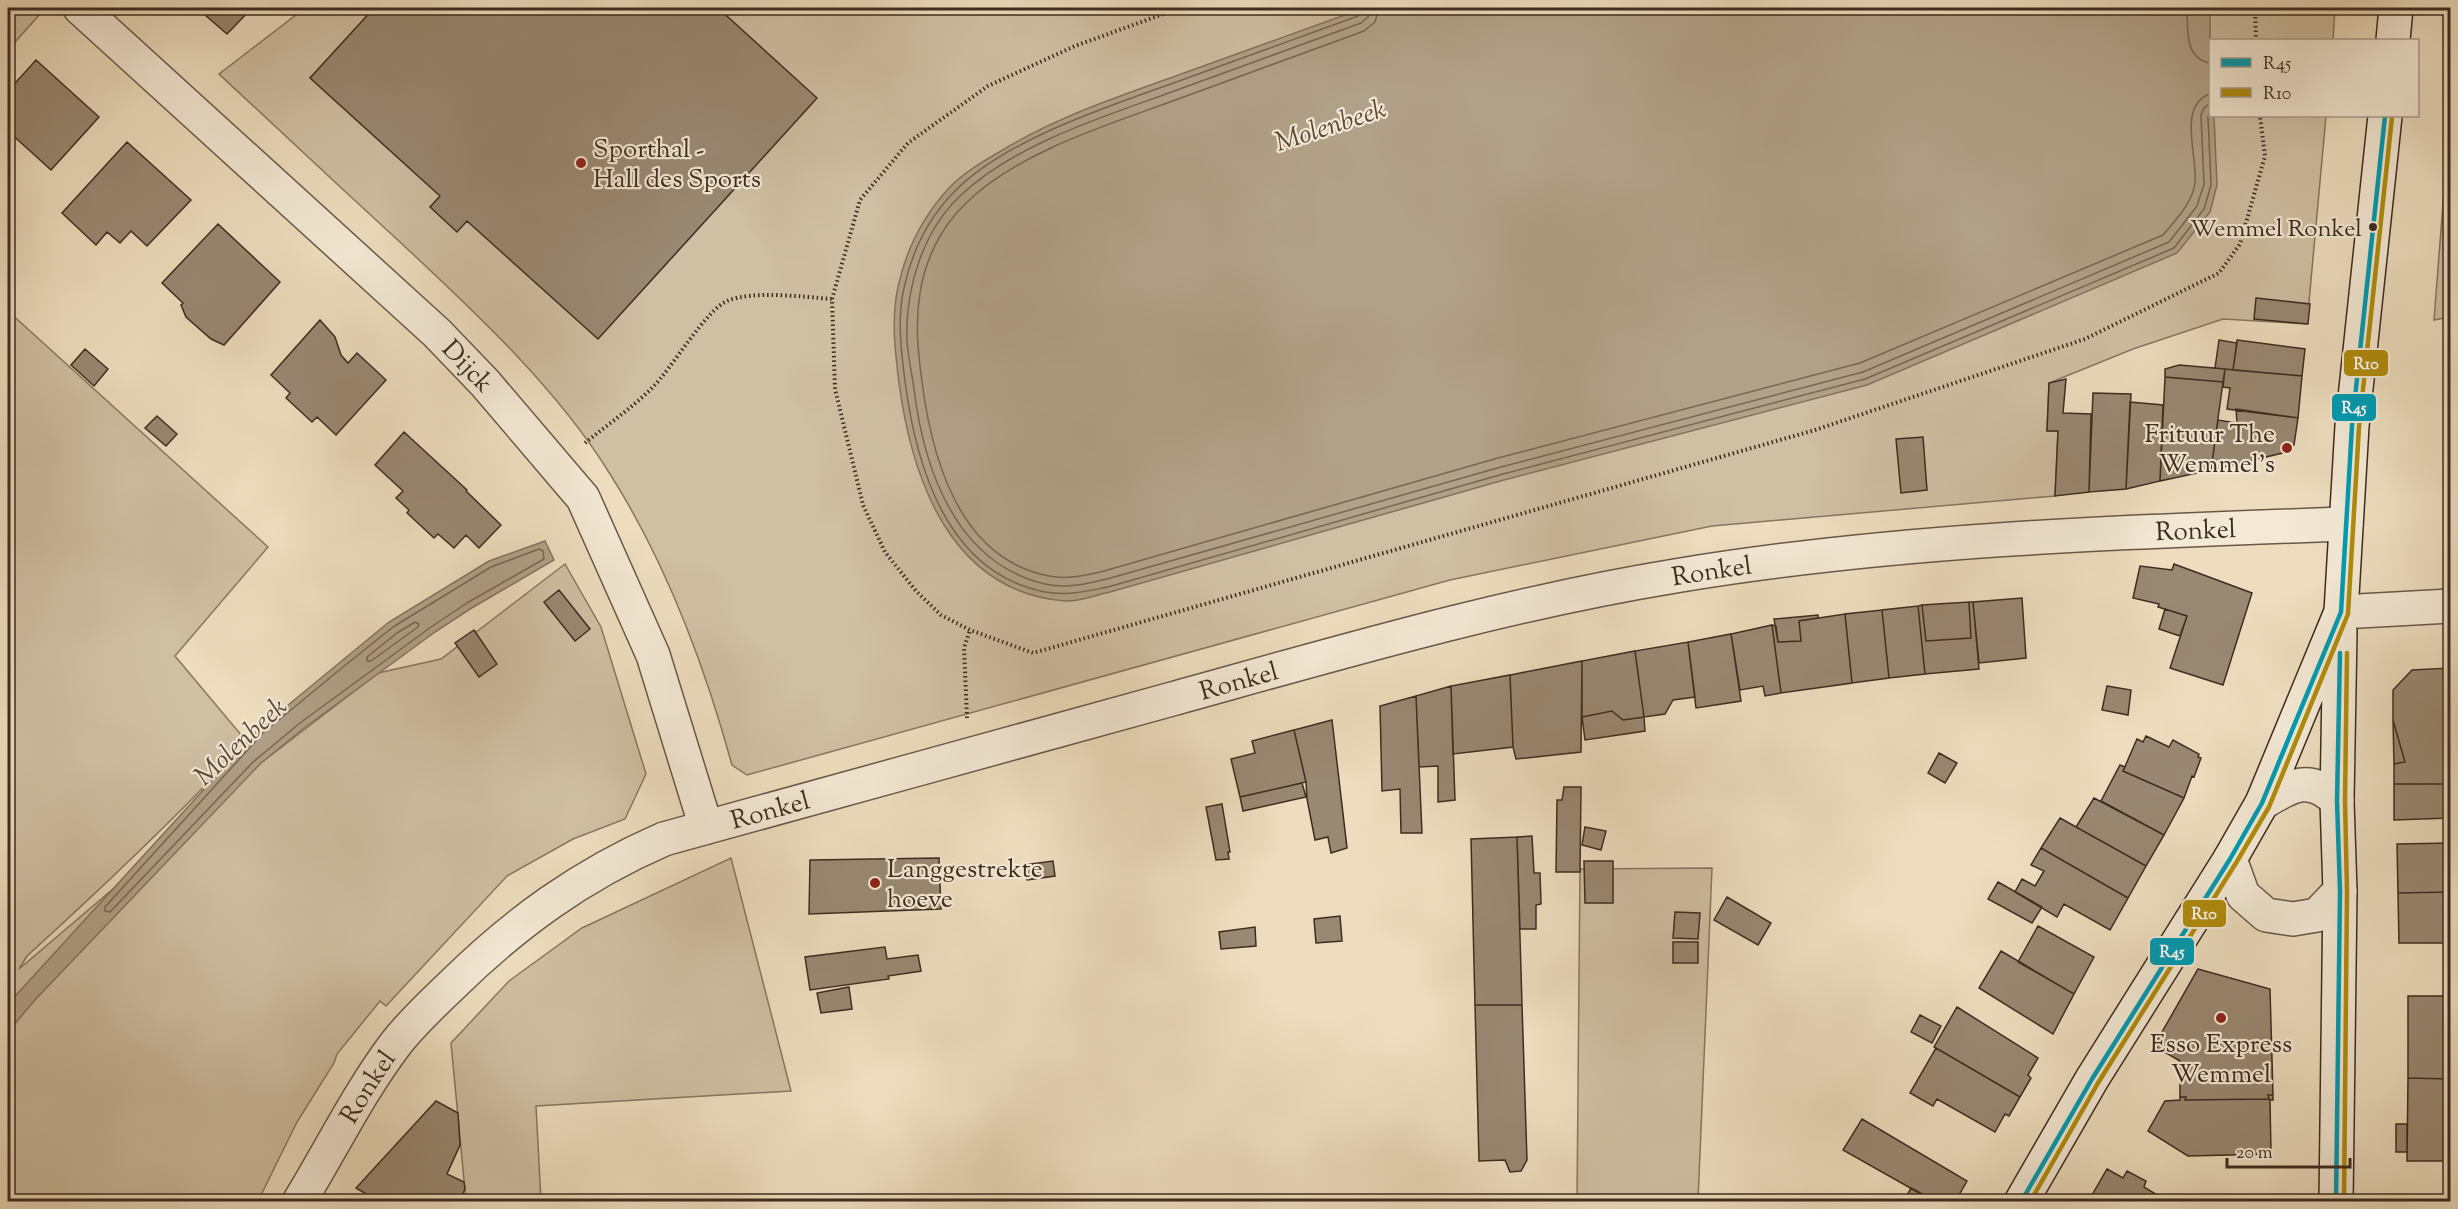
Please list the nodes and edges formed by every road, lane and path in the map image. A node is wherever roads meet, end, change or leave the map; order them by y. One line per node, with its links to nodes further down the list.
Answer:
1 (80, 8): 10 (street, Dijck)
2 (1180, 8): 9 (path)
3 (2255, 8): 5 (path)
4 (2396, 8): 6 (street)
5 (2256, 39)
6 (2393, 39)
7 (2260, 117): 14 (path)
8 (2385, 117): 11 (street)
9 (832, 300): 10 (path); 14 (path)
10 (556, 467): 18 (street, Dijck)
11 (2346, 524): 13 (street); 15 (street, Ronkel)
12 (2451, 606): 13 (street)
13 (2341, 612): 16 (street); 17 (street)
14 (970, 630): 15 (path)
15 (969, 756): 18 (street, Ronkel)
16 (2337, 801): 17 (street); 20 (street)
17 (2262, 803): 19 (street)
18 (706, 827): 21 (street, Ronkel)
19 (2230, 860): 20 (street); 22 (street)
20 (2340, 891): 23 (street)
21 (299, 1202)
22 (2021, 1202)
23 (2336, 1202)

